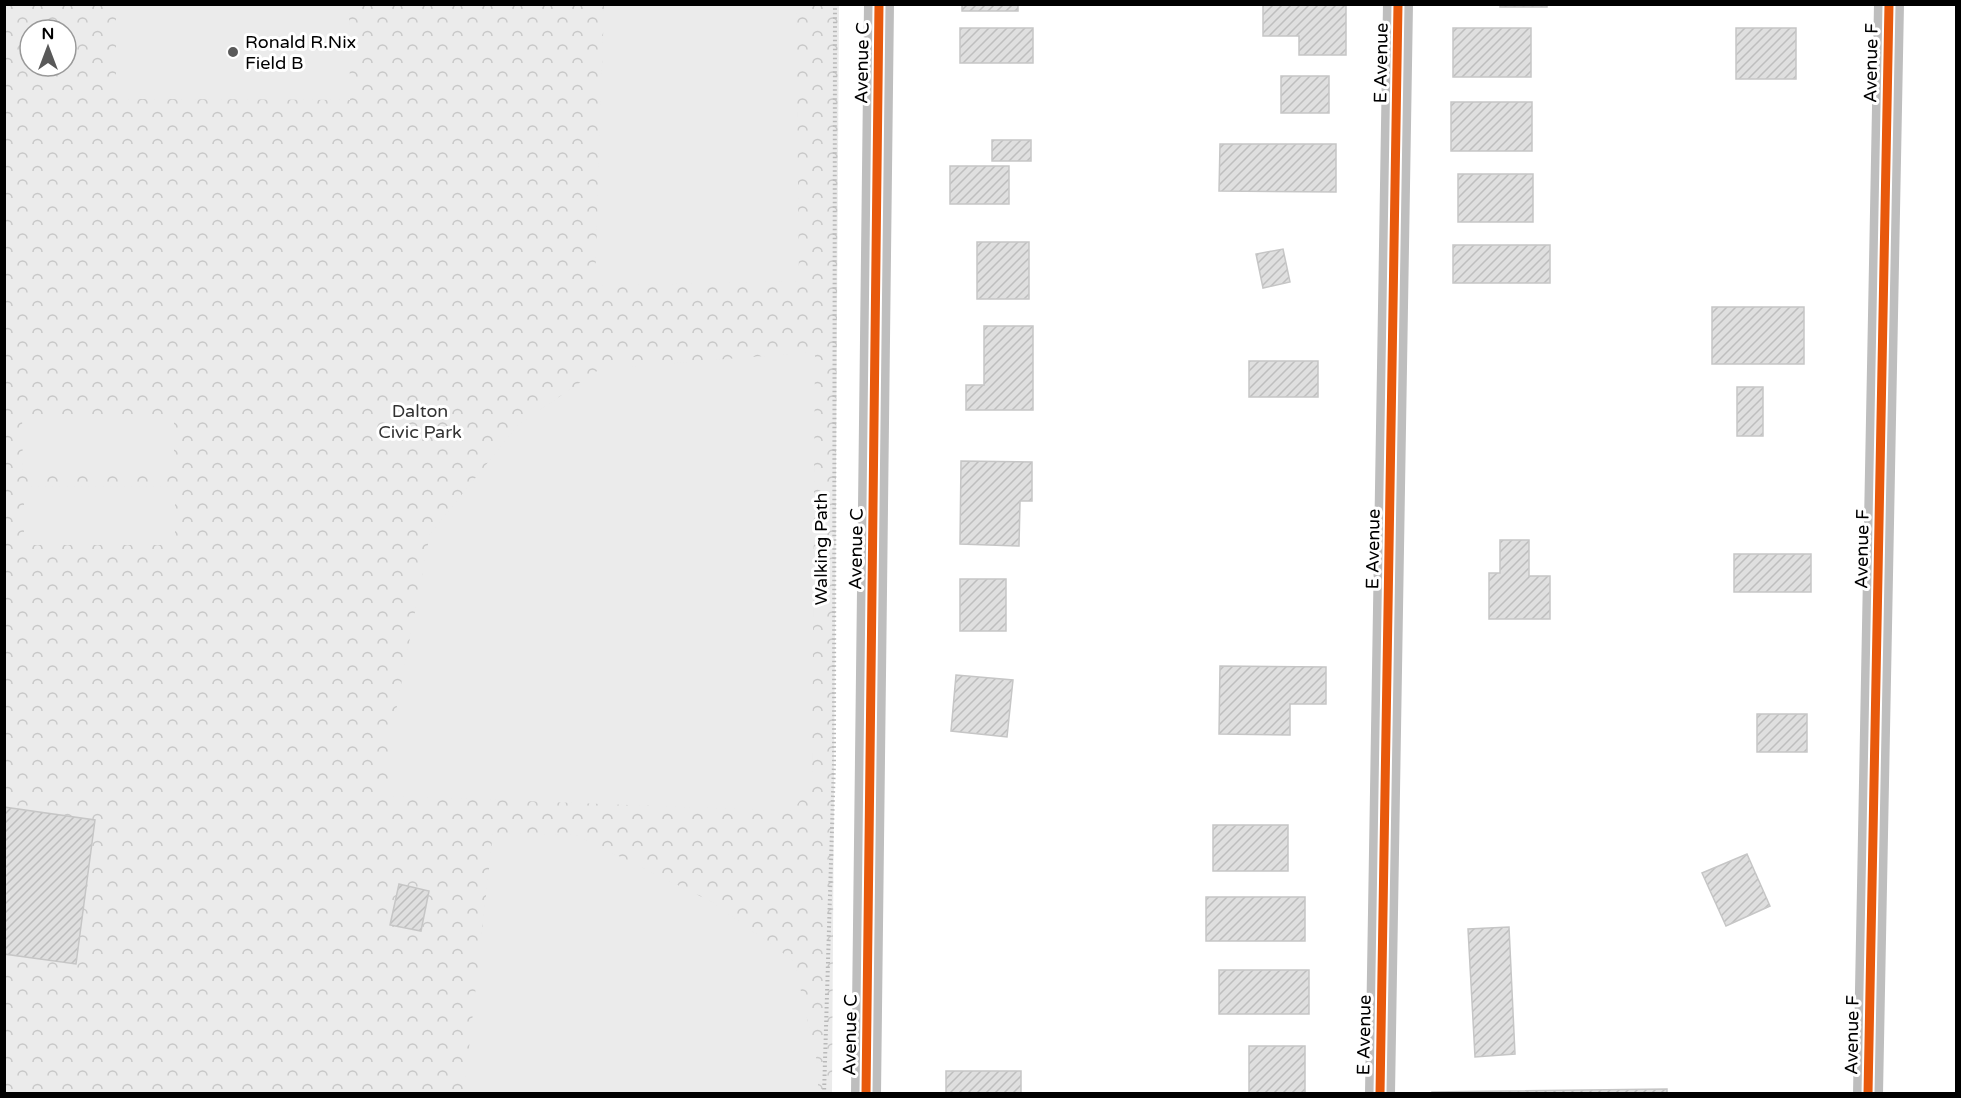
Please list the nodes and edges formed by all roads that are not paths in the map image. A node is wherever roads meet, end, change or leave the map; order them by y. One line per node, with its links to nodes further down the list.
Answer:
1 (879, 4): 4 (street, Avenue C)
2 (1398, 4): 5 (street, E Avenue)
3 (1889, 4): 6 (street, Avenue F)
4 (866, 1094)
5 (1380, 1094)
6 (1868, 1094)

